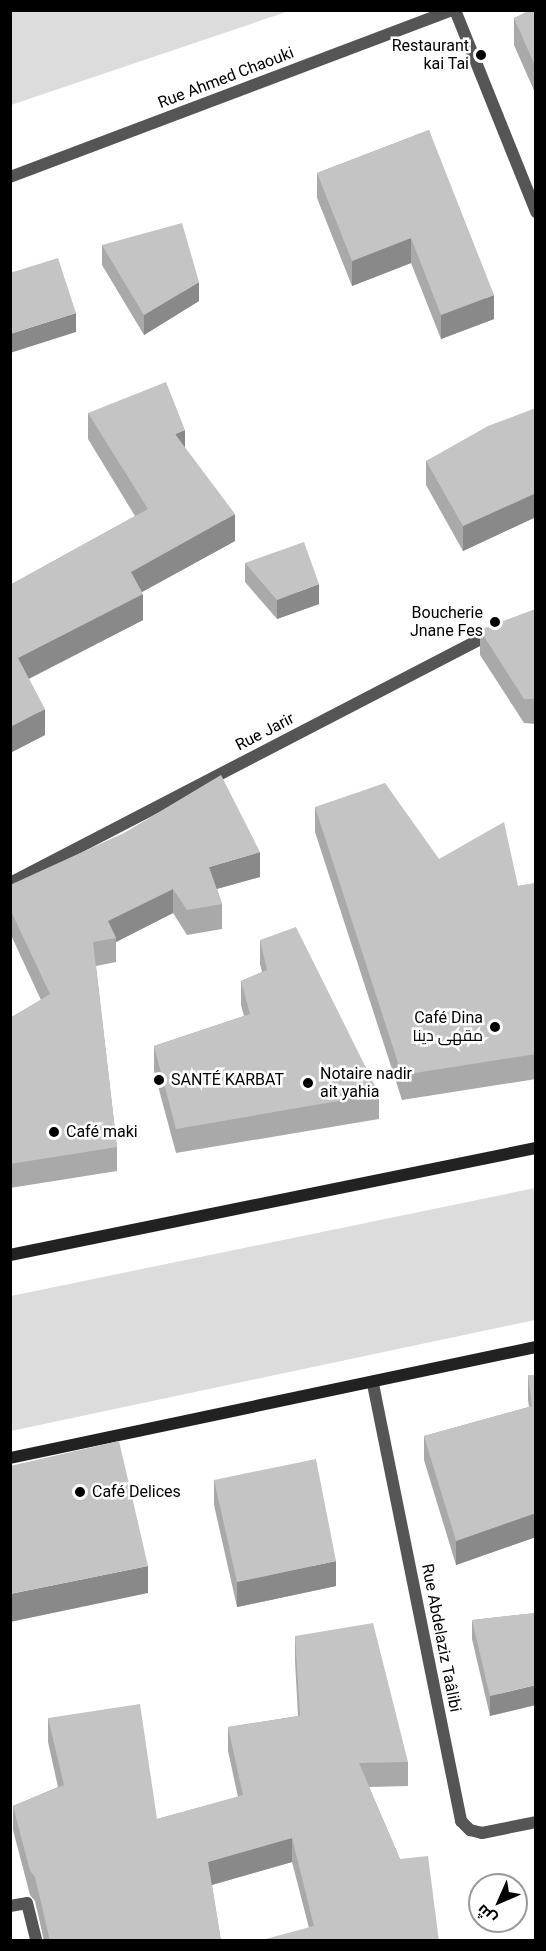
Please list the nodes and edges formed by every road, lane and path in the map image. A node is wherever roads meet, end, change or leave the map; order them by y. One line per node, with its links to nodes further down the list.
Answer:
1 (454, 10): 2 (street, Rue Ahmed Chaouki); 3 (street)
2 (10, 177)
3 (536, 212)
4 (504, 627): 5 (street, Rue Jarir)
5 (10, 883)
6 (536, 1148): 7 (main road)
7 (10, 1255)
8 (536, 1347): 9 (main road)
9 (373, 1384): 10 (main road); 11 (street, Rue Abdelaziz Taâlibi)
10 (10, 1458)
11 (536, 1822)
12 (10, 1906): 13 (street)
13 (36, 1941)

